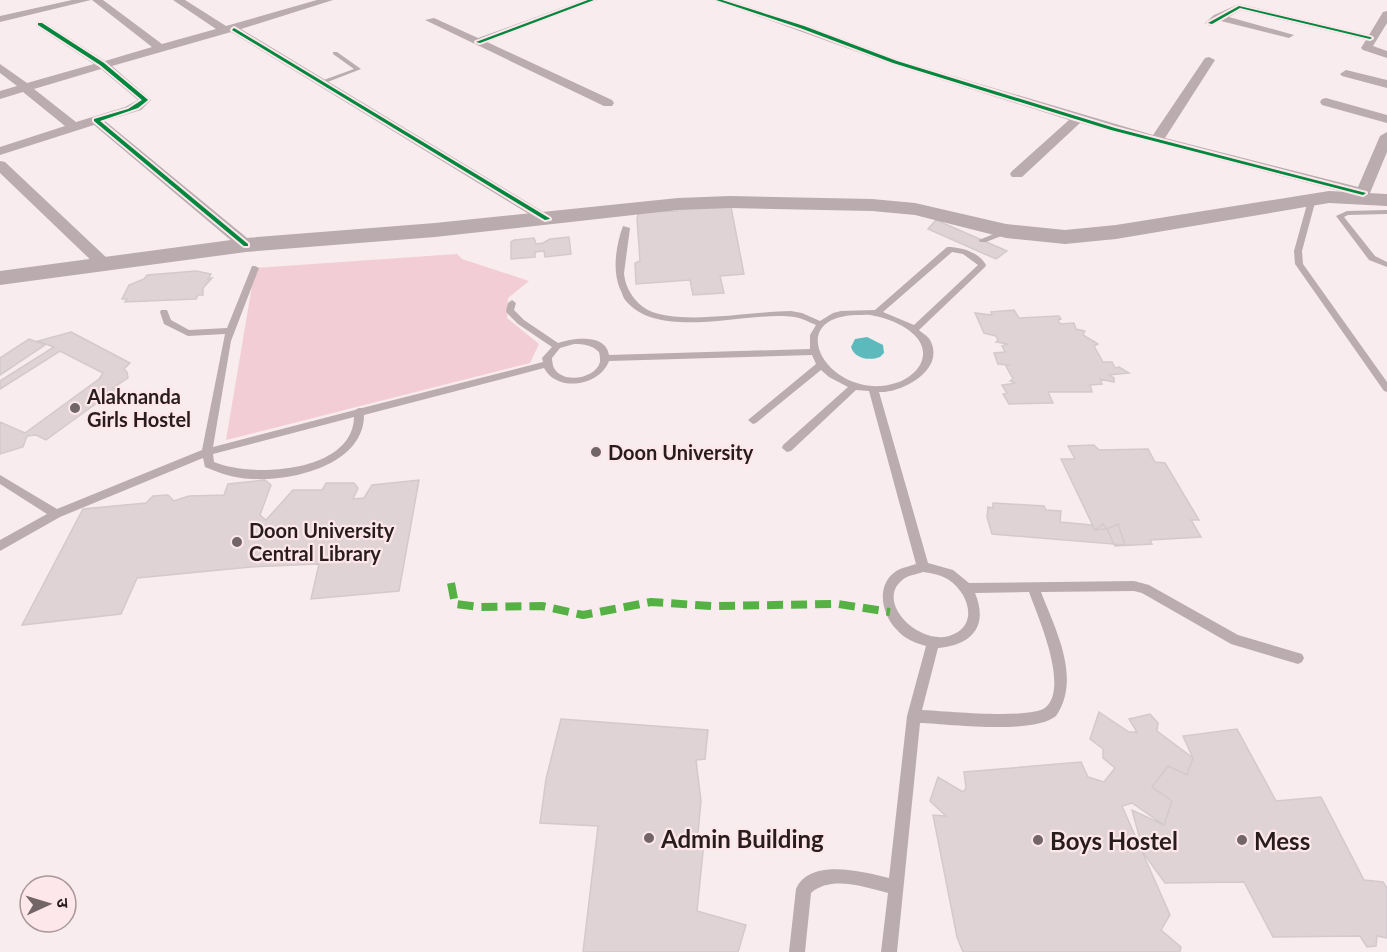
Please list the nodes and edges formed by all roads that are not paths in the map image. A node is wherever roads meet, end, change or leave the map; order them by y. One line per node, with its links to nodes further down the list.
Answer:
1 (86, 0): 8 (street)
2 (97, 0): 15 (street)
3 (178, 0): 11 (street)
4 (328, 0): 11 (street)
5 (592, 0): 14 (street)
6 (721, 0): 28 (street)
7 (1387, 14): 13 (street)
8 (0, 19)
9 (430, 20): 14 (street)
10 (40, 24): 19 (street)
11 (230, 30): 15 (street); 22 (street)
12 (1289, 35): 13 (street)
13 (1370, 38): 17 (street)
14 (478, 42): 27 (street)
15 (160, 48): 19 (street)
16 (335, 53): 22 (lane)
17 (1387, 55)
18 (1209, 60): 33 (street)
19 (102, 64): 24 (street); 30 (street)
20 (0, 68): 24 (street)
21 (1346, 74): 23 (street)
22 (323, 82): 40 (street)
23 (1387, 84)
24 (25, 87): 25 (street); 31 (street)
25 (0, 94)
26 (1326, 102): 29 (street)
27 (608, 103)
28 (1077, 118): 33 (street); 36 (street)
29 (1387, 119)
30 (96, 120): 31 (street); 44 (street)
31 (74, 127): 34 (street)
32 (1387, 136): 37 (street)
33 (1157, 140): 37 (street)
34 (0, 151)
35 (0, 165): 45 (street)
36 (1017, 174)
37 (1372, 197): 38 (main road)
38 (1312, 199): 42 (main road); 62 (lane)
39 (1387, 212): 46 (lane)
40 (548, 219): 42 (main road); 44 (main road)
41 (626, 228): 52 (lane)
42 (1006, 231): 43 (lane)
43 (983, 240)
44 (246, 245): 45 (main road)
45 (104, 263): 48 (main road)
46 (1387, 265)
47 (255, 268): 54 (lane)
48 (0, 278)
49 (512, 303): 55 (lane)
50 (164, 312): 54 (lane)
51 (877, 313): 52 (lane); 53 (lane); 53 (lane)
52 (821, 324): 56 (lane)
53 (915, 329): 61 (lane)
54 (231, 331): 66 (lane)
55 (557, 346): 57 (lane); 58 (lane)
56 (813, 352): 57 (lane); 59 (lane)
57 (606, 358): 58 (lane)
58 (546, 364): 63 (lane)
59 (820, 366): 60 (lane); 64 (lane)
60 (856, 385): 61 (lane); 65 (lane)
61 (873, 388): 70 (lane)
62 (1387, 389)
63 (359, 411): 66 (lane); 66 (lane)
64 (753, 420)
65 (787, 448)
66 (207, 452): 68 (lane)
67 (0, 480): 68 (lane)
68 (56, 514): 69 (lane)
69 (0, 546)
70 (923, 567): 72 (lane); 73 (lane)
71 (1033, 587): 72 (lane); 74 (lane); 75 (lane)
72 (966, 588): 73 (lane)
73 (933, 642): 75 (lane)
74 (1298, 658)
75 (914, 716): 76 (lane)
76 (896, 887): 77 (lane); 78 (lane)
77 (797, 952)
78 (889, 952)

